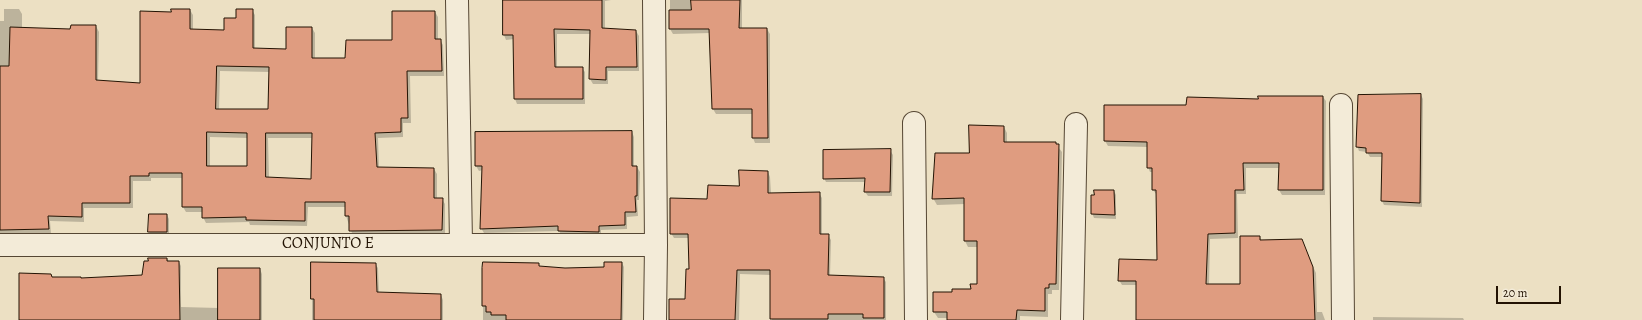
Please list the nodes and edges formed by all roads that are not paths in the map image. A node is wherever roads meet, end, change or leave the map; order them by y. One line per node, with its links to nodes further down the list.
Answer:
1 (457, 0): 6 (street)
2 (654, 0): 8 (street)
3 (1341, 105): 12 (street)
4 (914, 123): 10 (street)
5 (1076, 124): 11 (street)
6 (461, 243): 7 (street, CONJUNTO E); 8 (street, CONJUNTO E)
7 (0, 245)
8 (656, 245): 9 (street)
9 (655, 320)
10 (916, 320)
11 (1072, 320)
12 (1343, 320)

